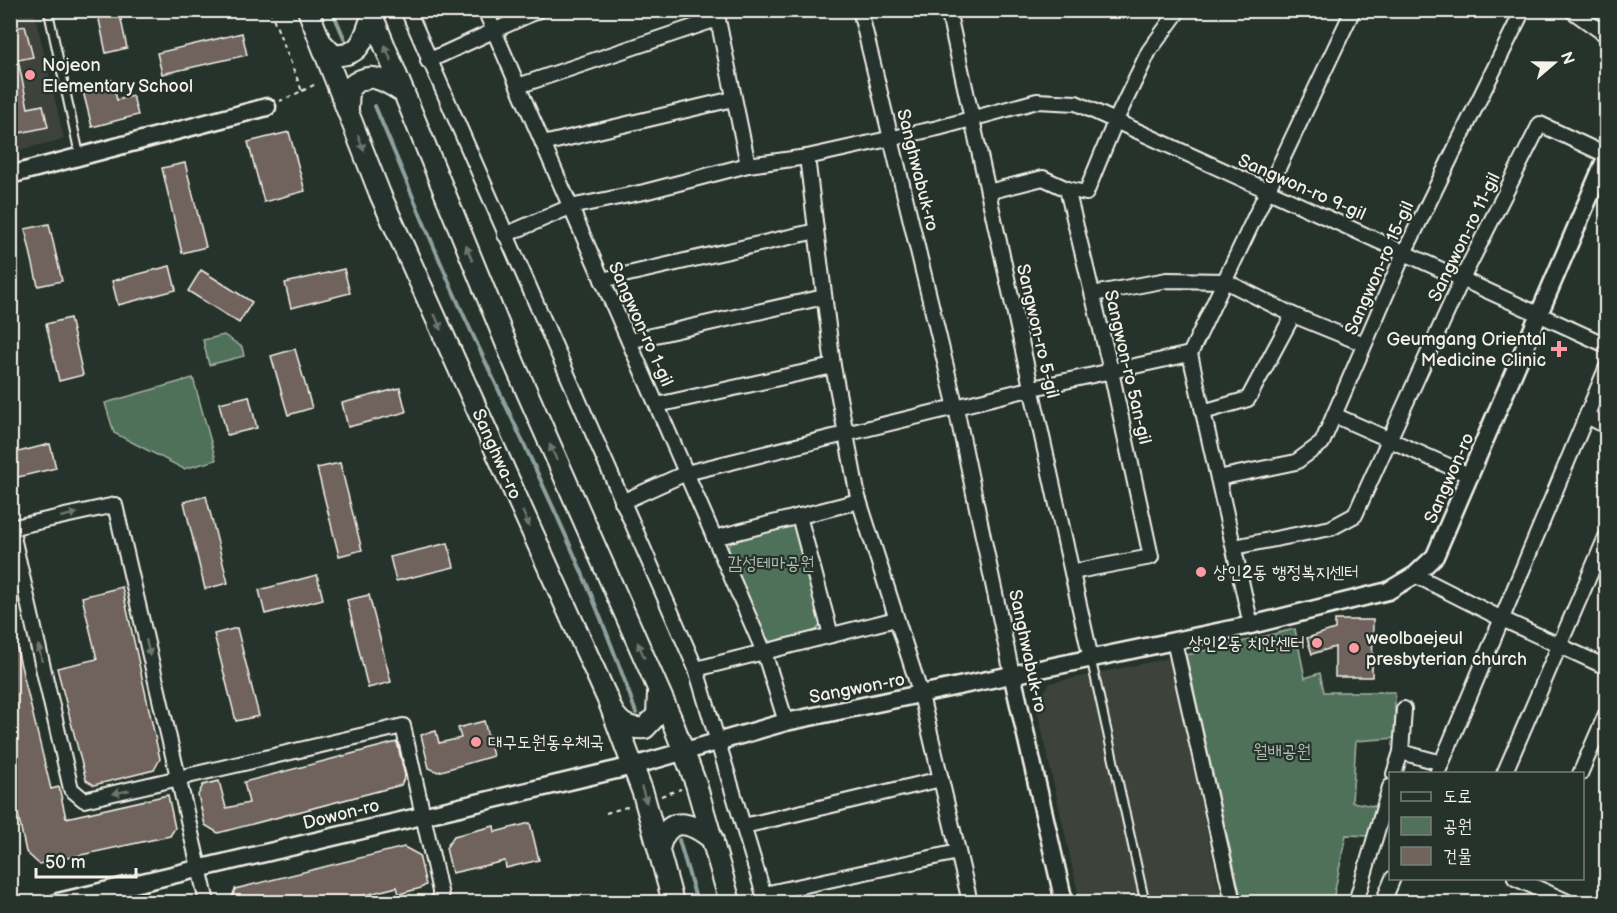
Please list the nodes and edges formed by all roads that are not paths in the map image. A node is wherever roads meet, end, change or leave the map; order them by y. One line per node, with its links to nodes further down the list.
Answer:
1 (48, 10): 27 (lane)
2 (308, 10): 16 (main road, Sanghwa-ro)
3 (408, 10): 17 (street)
4 (485, 10): 14 (street, Sangwon-ro 1-gil)
5 (538, 10): 14 (street)
6 (860, 10): 25 (street, Sanghwabuk-ro)
7 (948, 10): 23 (street, Sangwon-ro 5-gil)
8 (1179, 10): 24 (street)
9 (1353, 10): 34 (street)
10 (1523, 10): 38 (street, Sangwon-ro 15-gil)
11 (1571, 10): 15 (street)
12 (371, 13): 16 (main road); 19 (main road, one-way to 12)
13 (717, 15): 18 (street); 20 (street)
14 (494, 31): 17 (street); 18 (street, Sangwon-ro 1-gil)
15 (1606, 34)
16 (321, 42): 22 (main road, Sanghwa-ro)
17 (428, 61): 37 (street)
18 (518, 86): 26 (street, Sangwon-ro 1-gil)
19 (404, 93): 22 (main road); 85 (main road, one-way to 19)
20 (734, 99): 26 (street); 30 (street)
21 (267, 107): 27 (street)
22 (348, 108): 88 (main road, Sanghwa-ro, one-way to 88)
23 (971, 119): 24 (street, Sangwon-ro 9-gil); 25 (street, Sangwon-ro 9-gil); 33 (street, Sangwon-ro 5-gil)
24 (1115, 122): 32 (street); 34 (street, Sangwon-ro 9-gil)
25 (890, 137): 28 (street, Sangwon-ro 9-gil); 55 (street, Sanghwabuk-ro)
26 (543, 144): 35 (street, Sangwon-ro 1-gil)
27 (80, 157): 31 (street)
28 (807, 157): 30 (street, Sangwon-ro 9-gil); 36 (street)
29 (1606, 157): 39 (street, Sangwon-ro 11-gil); 44 (street, Sangwon-ro)
30 (748, 165): 35 (street, Sangwon-ro 9-gil)
31 (10, 175)
32 (1068, 189): 33 (street); 42 (street, Sangwon-ro 5an-gil)
33 (988, 192): 53 (street, Sangwon-ro 5-gil)
34 (1269, 192): 38 (street, Sangwon-ro 9-gil); 41 (street)
35 (570, 207): 37 (street, Sangwon-ro 9-gil); 40 (street, Sangwon-ro 1-gil)
36 (816, 231): 40 (street); 43 (street)
37 (505, 235): 66 (street)
38 (1404, 253): 39 (street, Sangwon-ro 9-gil); 47 (street, Sangwon-ro 15-gil)
39 (1462, 279): 44 (street, Sangwon-ro 9-gil); 61 (street, Sangwon-ro 11-gil)
40 (602, 280): 46 (street, Sangwon-ro 1-gil)
41 (1225, 281): 42 (street); 45 (street); 49 (street)
42 (1093, 294): 52 (street, Sangwon-ro 5an-gil)
43 (824, 297): 46 (street); 50 (street)
44 (1540, 314): 48 (street, Sangwon-ro 9-gil); 63 (street, Sangwon-ro)
45 (1293, 315): 47 (street); 56 (street)
46 (629, 341): 54 (street, Sangwon-ro 1-gil)
47 (1365, 345): 57 (street, Sangwon-ro 15-gil)
48 (1606, 345)
49 (1190, 354): 52 (street); 56 (street)
50 (833, 366): 54 (street); 60 (street)
51 (1606, 369): 58 (street)
52 (1111, 371): 53 (street); 72 (street, Sangwon-ro 5an-gil)
53 (1033, 388): 55 (street); 72 (street, Sangwon-ro 5-gil)
54 (657, 405): 62 (street, Sangwon-ro 1-gil)
55 (956, 408): 60 (street); 84 (street, Sanghwabuk-ro)
56 (1203, 412): 64 (street)
57 (1334, 415): 61 (street); 64 (street, Sangwon-ro 15-gil)
58 (1587, 416): 59 (street); 75 (street)
59 (1606, 426)
60 (846, 433): 62 (street); 65 (street)
61 (1390, 442): 63 (street); 71 (street, Sangwon-ro 11-gil)
62 (686, 473): 66 (street); 70 (street, Sangwon-ro 1-gil)
63 (1471, 476): 73 (street, Sangwon-ro)
64 (1218, 478): 71 (street)
65 (859, 501): 67 (street); 74 (street)
66 (622, 502): 83 (street)
67 (799, 516): 70 (street); 77 (street)
68 (11, 528): 100 (street, one-way to 68); 100 (street, one-way to 100)
69 (1606, 537): 79 (street)
70 (714, 538): 80 (street, Sangwon-ro 1-gil)
71 (1234, 547): 76 (street)
72 (1072, 572): 81 (street, Sangwon-ro 5-gil)
73 (1415, 575): 75 (street); 76 (street, Sangwon-ro)
74 (896, 619): 77 (street); 86 (street)
75 (1502, 619): 79 (street); 95 (street)
76 (1251, 625): 78 (street, Sangwon-ro)
77 (831, 635): 80 (street)
78 (1174, 641): 81 (street, Sangwon-ro); 119 (street)
79 (1560, 645): 82 (street); 97 (street)
80 (764, 652): 83 (street); 90 (street, Sangwon-ro 1-gil)
81 (1091, 659): 84 (street, Sangwon-ro); 118 (lane)
82 (1606, 667)
83 (696, 669): 91 (street)
84 (1012, 674): 86 (street, Sangwon-ro); 117 (street, Sanghwabuk-ro)
85 (657, 687): 88 (main road); 92 (main road)
86 (921, 695): 90 (street, Sangwon-ro); 99 (street)
87 (1404, 709): 93 (street)
88 (611, 710): 94 (main road, Sanghwa-ro)
89 (1606, 714): 98 (street)
90 (786, 722): 91 (street, Sangwon-ro)
91 (720, 741): 92 (street, Sangwon-ro); 103 (street)
92 (683, 750): 94 (street, Sangwon-ro); 104 (main road)
93 (1401, 752): 95 (street); 96 (street)
94 (633, 766): 102 (street, Dowon-ro); 105 (main road, Sanghwa-ro, one-way to 105)
95 (1439, 768)
96 (1395, 772)
97 (1505, 772)
98 (1581, 772)
99 (941, 779): 103 (street); 106 (street)
100 (179, 780): 102 (street); 107 (street)
101 (1389, 790): 120 (street)
102 (423, 814): 107 (street, Dowon-ro); 113 (street)
103 (744, 826): 110 (street)
104 (713, 840): 105 (main road); 115 (main road)
105 (659, 849): 114 (main road, Sanghwa-ro)
106 (958, 852): 110 (street); 116 (street)
107 (199, 870): 111 (street, Dowon-ro); 112 (street)
108 (1393, 880): 121 (street)
109 (1533, 882): 122 (street)
110 (765, 898)
111 (58, 903)
112 (207, 903)
113 (436, 903)
114 (673, 903)
115 (730, 903)
116 (970, 903)
117 (1064, 903)
118 (1145, 903)
119 (1233, 903)
120 (1356, 903)
121 (1383, 903)
122 (1568, 903)

